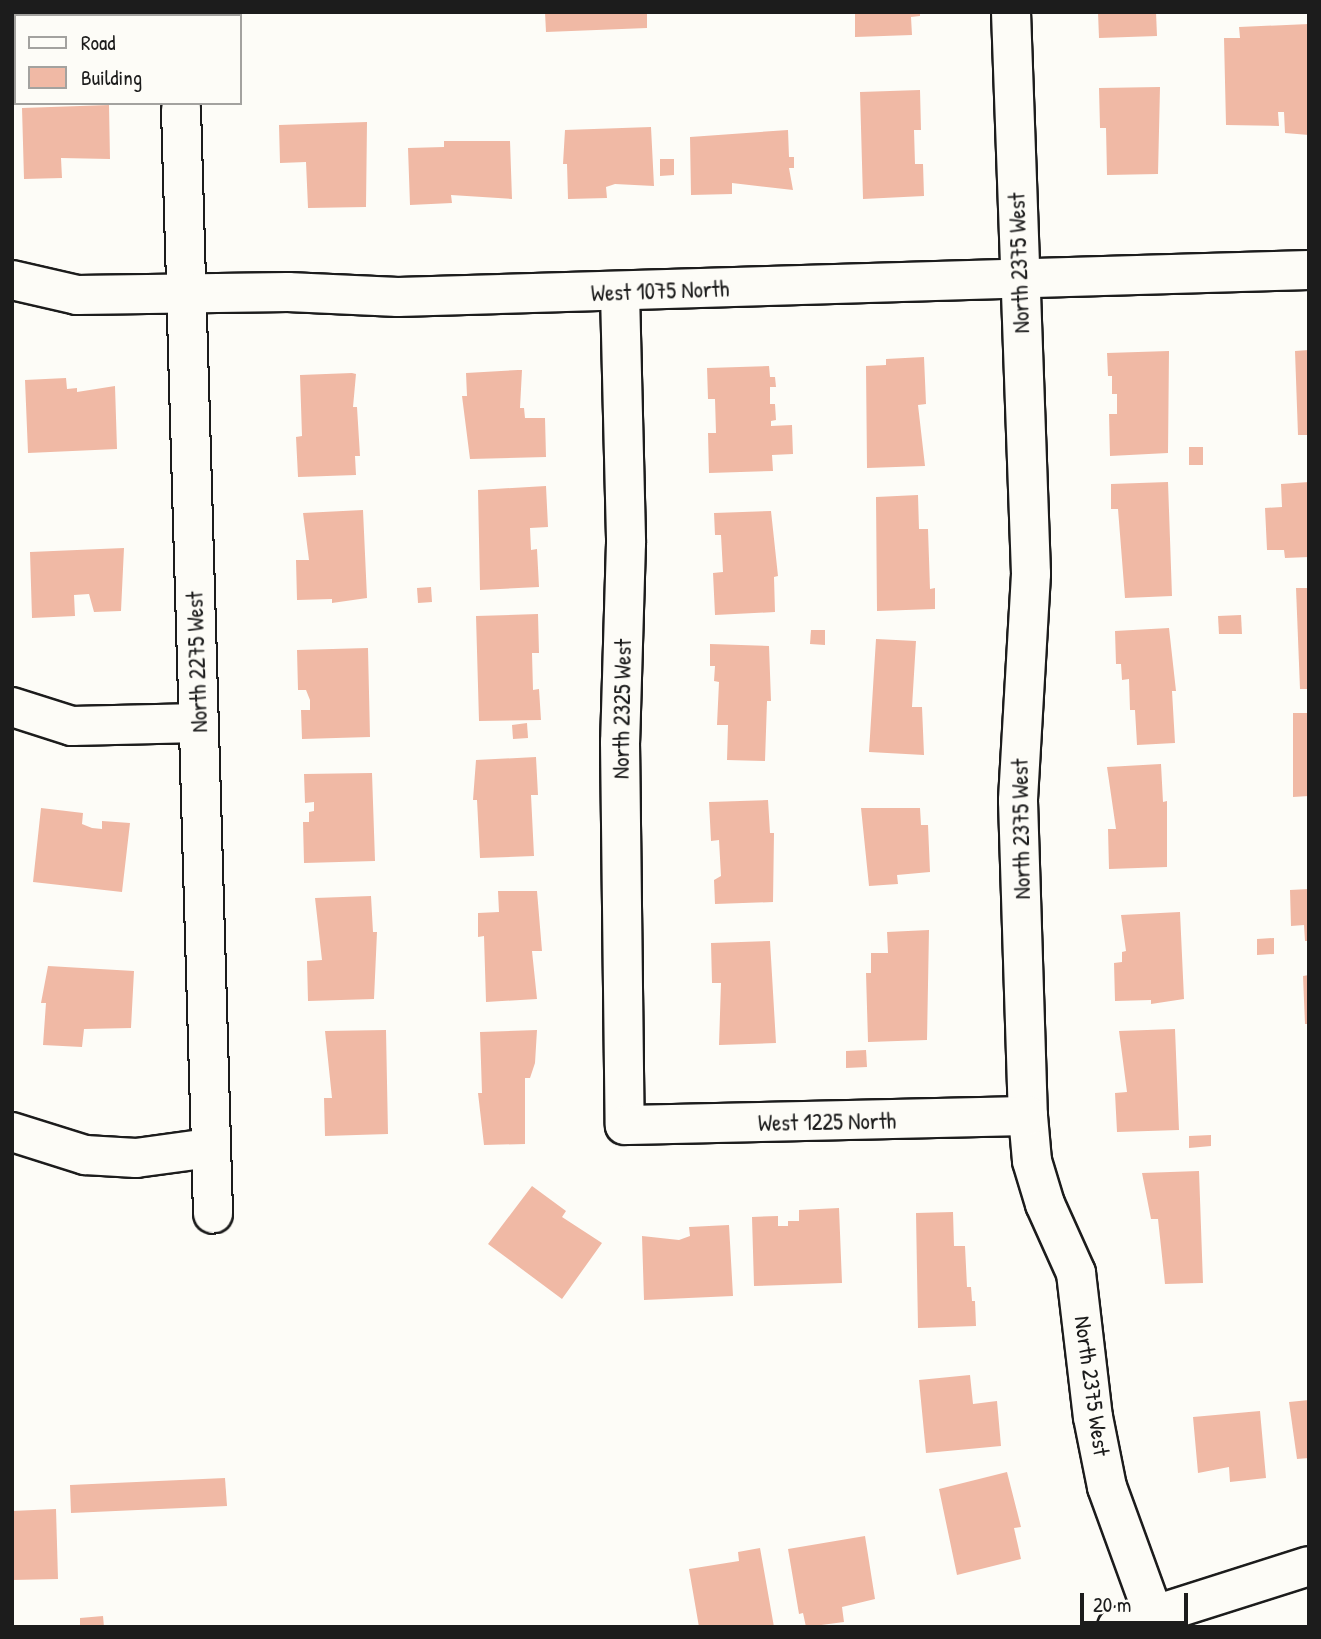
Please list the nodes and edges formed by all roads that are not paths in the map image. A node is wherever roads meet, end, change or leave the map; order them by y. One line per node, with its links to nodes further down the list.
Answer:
1 (1011, 12): 4 (street, North 2375 West)
2 (181, 110): 7 (street, North 2275 West)
3 (1309, 270): 4 (street, West 1075 North)
4 (1020, 277): 6 (street, West 1075 North); 10 (street, North 2375 West)
5 (12, 280): 7 (street, West 1075 North)
6 (620, 293): 7 (street, West 1075 North); 11 (street, North 2325 West)
7 (186, 295): 9 (street, North 2275 West)
8 (12, 707): 9 (street)
9 (199, 723): 13 (street, North 2275 West)
10 (1028, 1116): 11 (street, West 1225 North); 16 (street, North 2375 West)
11 (625, 1125)
12 (12, 1132): 13 (street)
13 (209, 1148): 14 (street, North 2275 West)
14 (213, 1214)
15 (1309, 1566): 16 (street)
16 (1156, 1620): 17 (street)
17 (1117, 1627)

